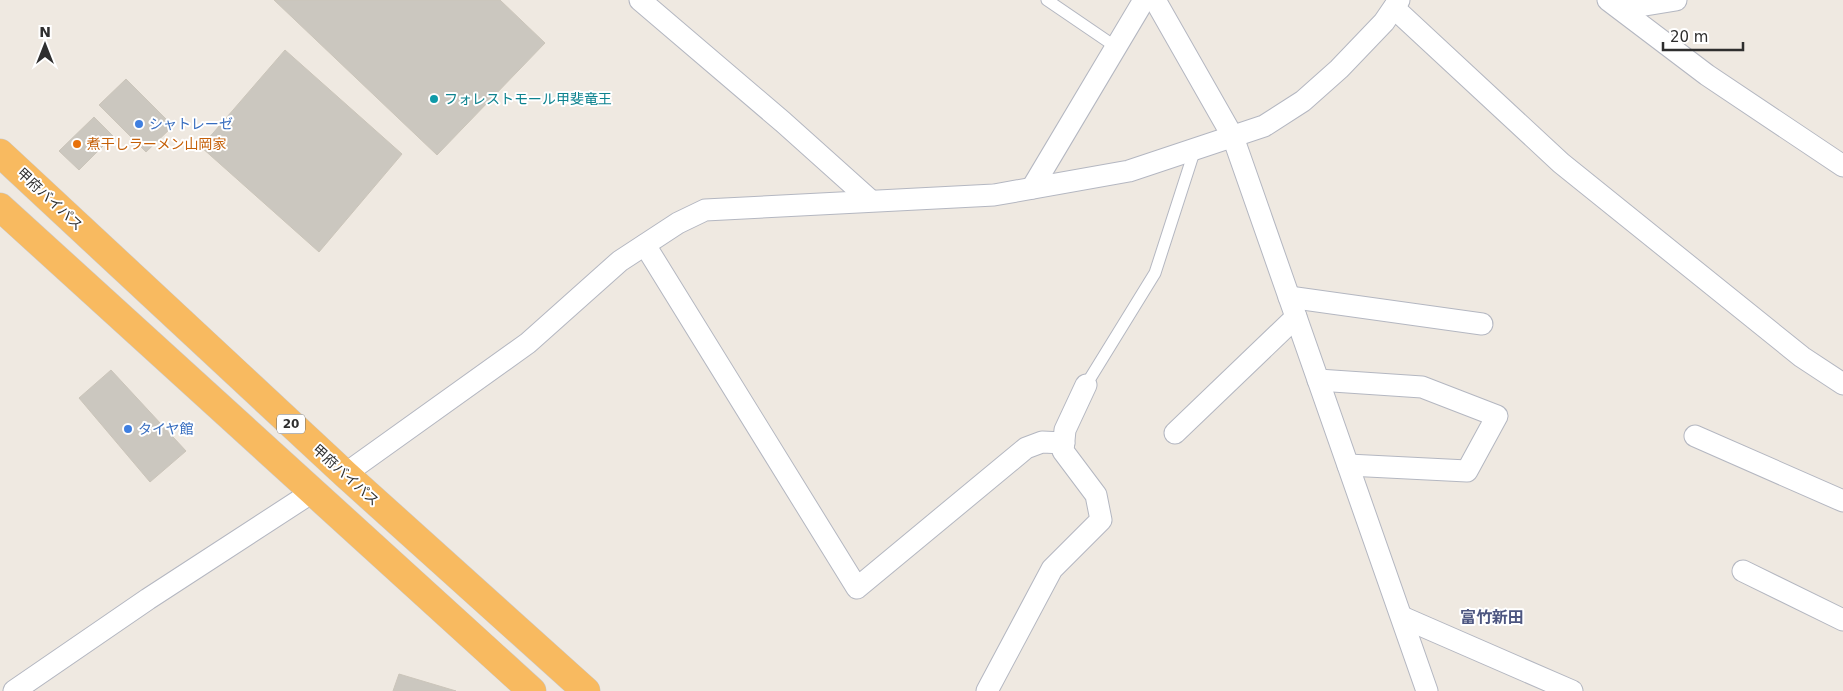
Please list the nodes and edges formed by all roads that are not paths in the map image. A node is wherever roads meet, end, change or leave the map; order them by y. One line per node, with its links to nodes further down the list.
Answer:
1 (640, 0): 14 (street)
2 (1047, 0): 8 (lane)
3 (1144, 0): 8 (street)
4 (1155, 0): 9 (street)
5 (1676, 0): 7 (street)
6 (1396, 4): 9 (street); 21 (street)
7 (1614, 4): 12 (street)
8 (1116, 47): 13 (street)
9 (1233, 137): 10 (street); 17 (street)
10 (1195, 149): 13 (street); 22 (lane)
11 (0, 153): 27 (highway, 甲府バイパス / 20)
12 (1843, 166)
13 (1032, 188): 14 (street)
14 (870, 200): 16 (street)
15 (0, 207): 28 (highway, 20)
16 (645, 245): 25 (street); 27 (street)
17 (1289, 297): 18 (street); 19 (street)
18 (1296, 317): 20 (street); 23 (street)
19 (1482, 324)
20 (1318, 380): 26 (street); 26 (street)
21 (1843, 384)
22 (1086, 385): 25 (street)
23 (1175, 432)
24 (1696, 436): 29 (street)
25 (1064, 443): 36 (street)
26 (1348, 465): 31 (street)
27 (345, 474): 35 (highway, 甲府バイパス / 20)
28 (314, 491): 33 (street); 34 (highway, 20)
29 (1843, 501)
30 (1743, 571): 32 (street)
31 (1402, 617): 37 (street); 38 (street)
32 (1843, 620)
33 (14, 691)
34 (532, 691)
35 (586, 691)
36 (988, 691)
37 (1428, 691)
38 (1572, 691)

